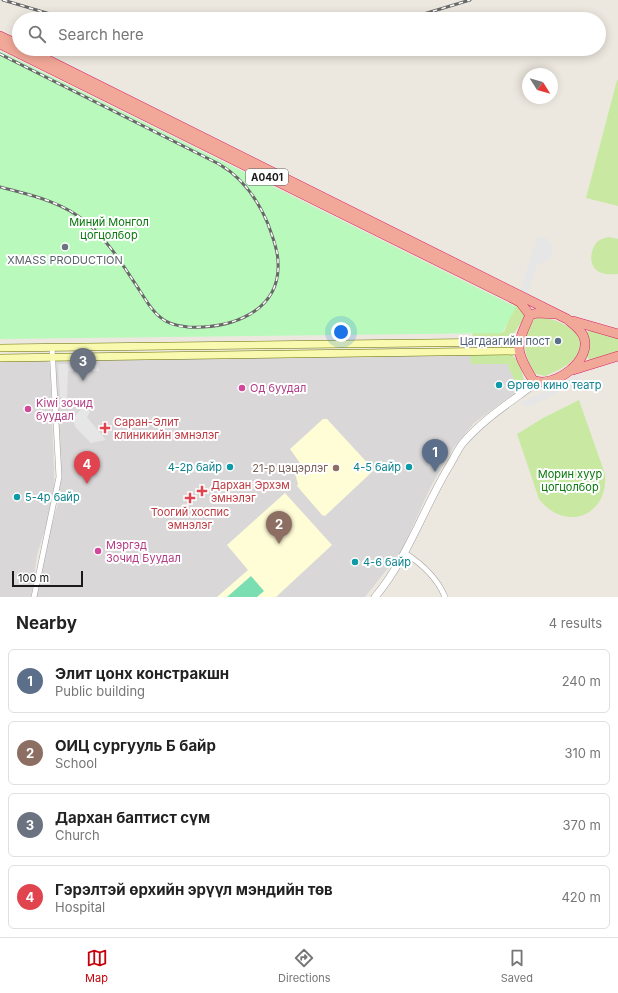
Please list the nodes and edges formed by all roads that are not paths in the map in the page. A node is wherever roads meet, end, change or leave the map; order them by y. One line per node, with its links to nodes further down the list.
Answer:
1 (0, 36): 2 (highway)
2 (12, 42)
3 (0, 44): 4 (highway, A0401)
4 (12, 50)
5 (24, 56): 8 (highway, A0401)
6 (40, 56): 7 (highway, A0401)
7 (556, 314): 8 (highway, A0401); 9 (highway, A0401)
8 (530, 315): 11 (highway)
9 (567, 319): 10 (highway, A0401); 17 (highway, A0401)
10 (618, 334)
11 (518, 347): 13 (main road); 16 (main road); 18 (highway)
12 (0, 348): 13 (main road)
13 (52, 348): 16 (street)
14 (618, 356): 17 (highway, A0401)
15 (0, 358): 16 (main road)
16 (52, 358): 20 (street)
17 (568, 372): 18 (highway, A0401)
18 (537, 382): 19 (street)
19 (405, 553): 21 (street); 22 (street)
20 (34, 597)
21 (375, 597)
22 (445, 597)

